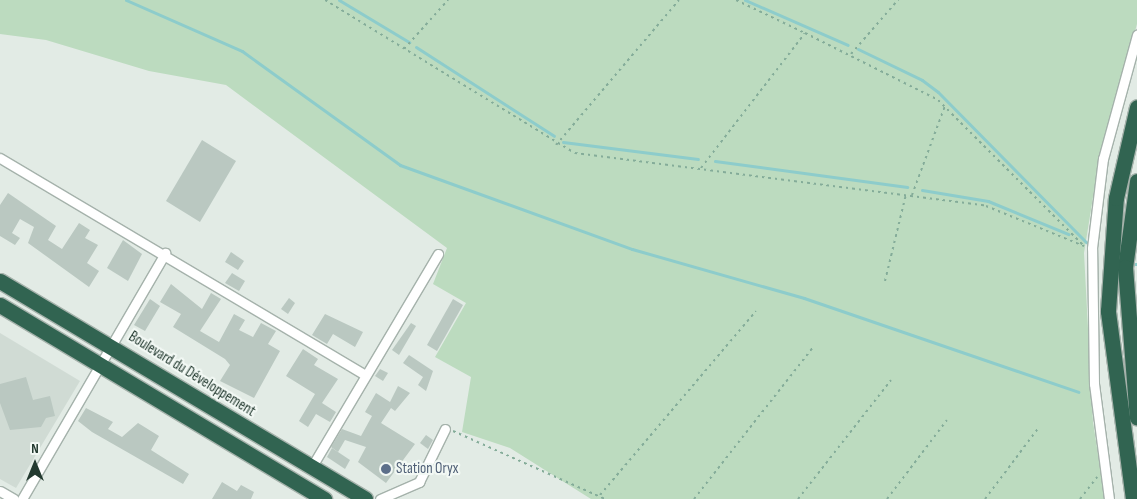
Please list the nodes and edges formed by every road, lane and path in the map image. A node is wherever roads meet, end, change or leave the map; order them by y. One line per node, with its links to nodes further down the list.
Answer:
1 (325, 0): 8 (path)
2 (448, 0): 8 (path)
3 (679, 0): 12 (path)
4 (736, 0): 6 (path)
5 (898, 0): 9 (path)
6 (805, 33): 9 (path); 14 (path)
7 (1137, 35): 18 (street)
8 (404, 50): 12 (path)
9 (851, 54): 10 (path)
10 (945, 106): 17 (path); 18 (path)
11 (1137, 107): 50 (highway)
12 (556, 145): 14 (path)
13 (0, 158): 19 (street)
14 (701, 168): 16 (path)
15 (1137, 181): 30 (highway)
16 (906, 194): 17 (path); 22 (path)
17 (912, 195): 18 (path)
18 (1088, 247): 34 (street)
19 (165, 253): 25 (street); 28 (street)
20 (438, 254): 28 (street)
21 (0, 281): 25 (highway, Boulevard du Développement)
22 (884, 281)
23 (0, 305): 27 (highway)
24 (756, 311): 37 (path)
25 (112, 346): 27 (street); 35 (highway, Boulevard du Développement)
26 (814, 346): 44 (path)
27 (101, 365): 39 (street); 40 (highway)
28 (366, 374): 35 (street)
29 (891, 380): 45 (path)
30 (1137, 418)
31 (947, 420): 46 (path)
32 (1039, 427): 47 (path)
33 (445, 429): 37 (path); 42 (street)
34 (1105, 467): 48 (path); 49 (street)
35 (311, 468): 41 (highway, Boulevard du Développement)
36 (0, 491): 38 (street)
37 (600, 494): 43 (path)
38 (14, 499)
39 (22, 499)
40 (324, 499)
41 (365, 499)
42 (380, 499)
43 (606, 499)
44 (694, 499)
45 (798, 499)
46 (887, 499)
47 (985, 499)
48 (1080, 499)
49 (1109, 499)
50 (1133, 499)

